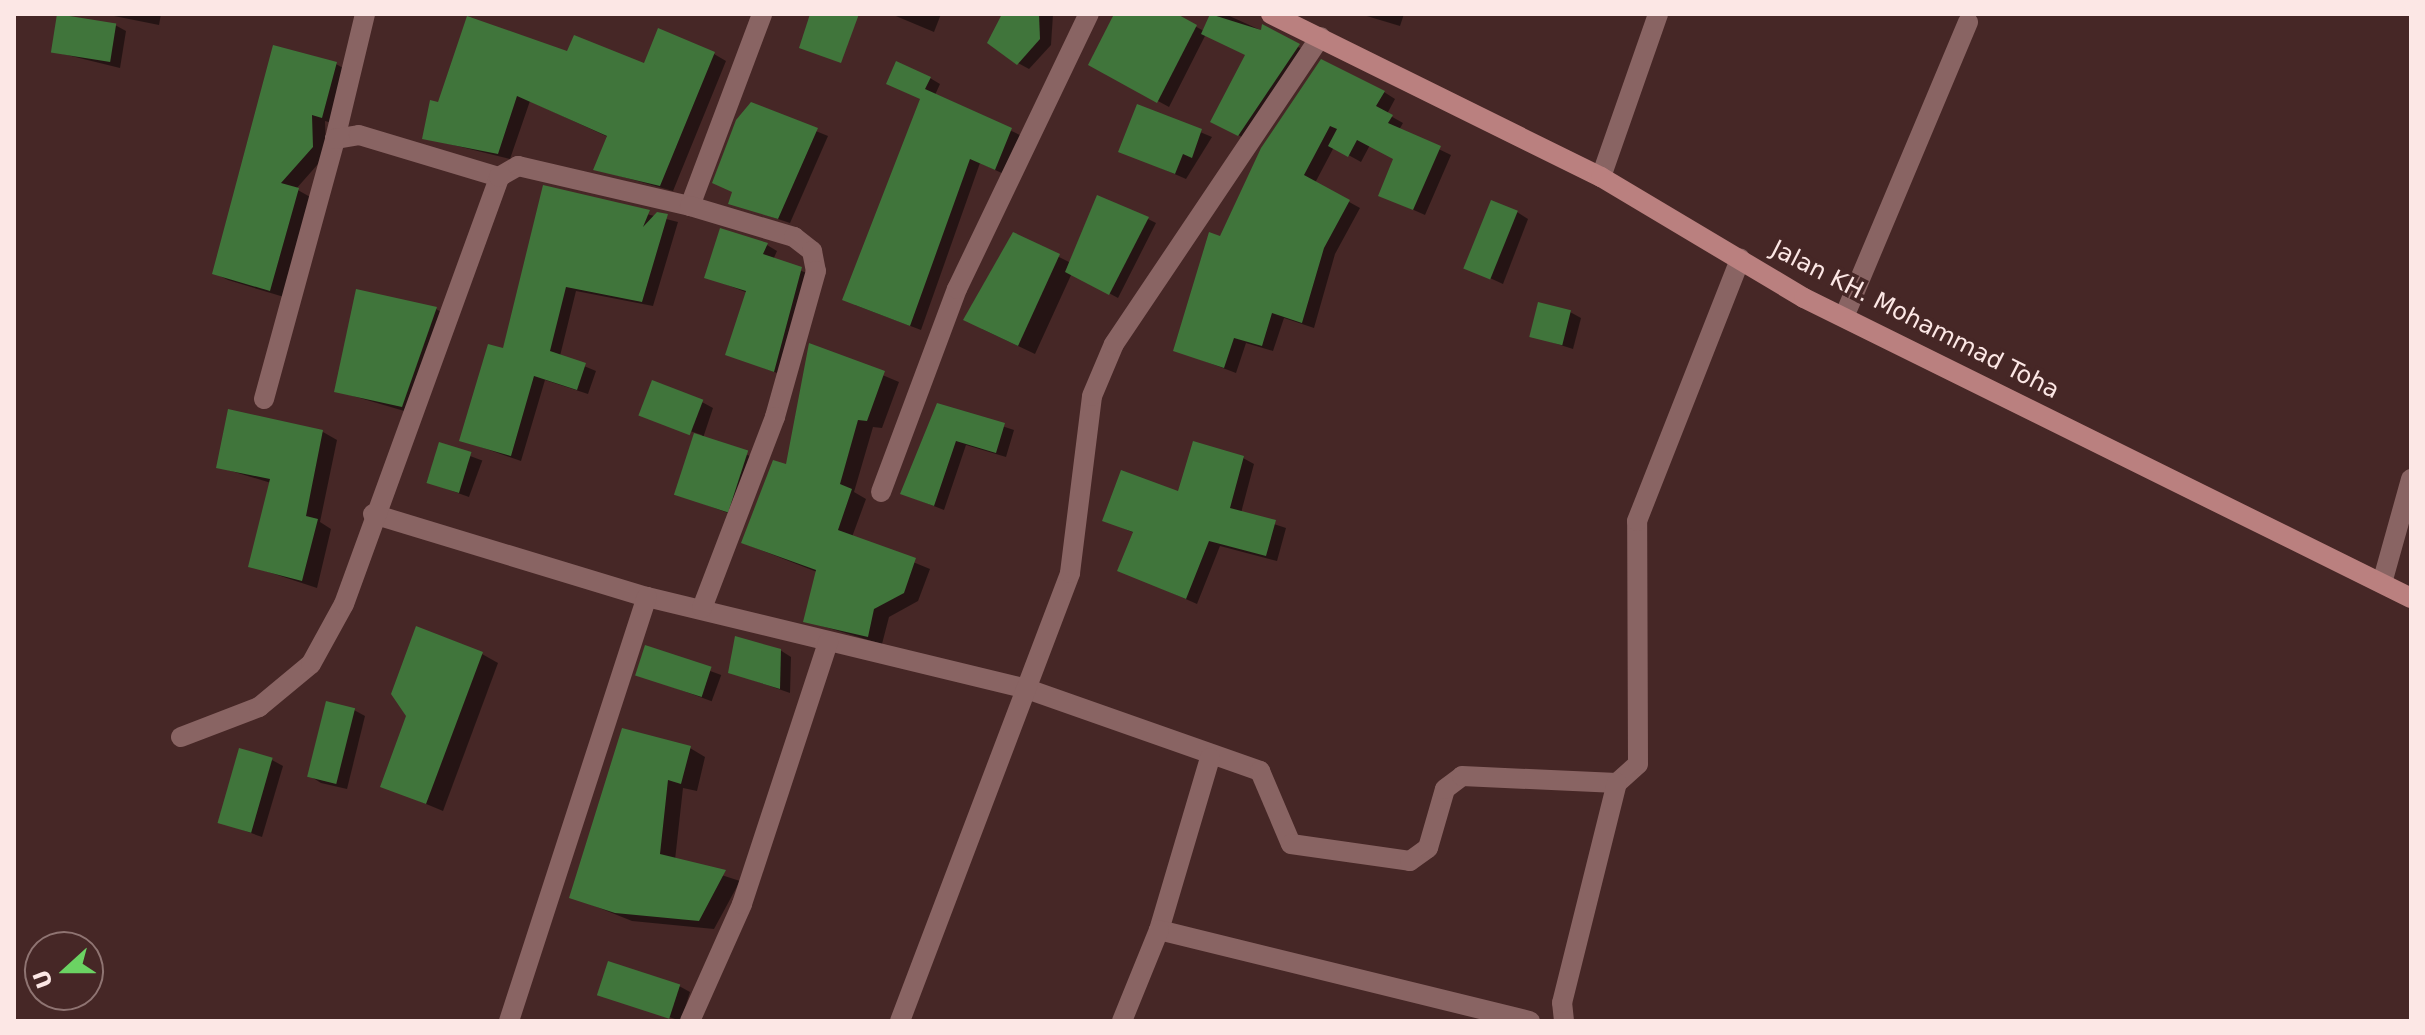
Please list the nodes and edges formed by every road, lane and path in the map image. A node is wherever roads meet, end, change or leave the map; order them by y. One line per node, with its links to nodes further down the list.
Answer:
1 (365, 14): 8 (street)
2 (762, 14): 11 (street)
3 (1089, 14): 16 (street)
4 (1271, 14): 7 (street, Jalan KH. Mohammad Toha)
5 (1658, 14): 10 (street)
6 (1968, 22): 13 (street)
7 (1320, 37): 10 (street, Jalan KH. Mohammad Toha); 23 (street)
8 (335, 139): 9 (street); 14 (street)
9 (499, 177): 11 (street); 17 (street)
10 (1601, 177): 12 (street, Jalan KH. Mohammad Toha)
11 (690, 206): 21 (street)
12 (1740, 259): 13 (street, Jalan KH. Mohammad Toha); 26 (street)
13 (1844, 317): 18 (street, Jalan KH. Mohammad Toha)
14 (264, 399)
15 (2411, 479): 18 (street)
16 (881, 492)
17 (373, 514): 19 (street); 24 (street)
18 (2382, 583): 20 (street, Jalan KH. Mohammad Toha)
19 (647, 597): 21 (street); 29 (street)
20 (2411, 598)
21 (702, 608): 22 (street)
22 (828, 642): 23 (street); 30 (street)
23 (1030, 690): 25 (street); 31 (street)
24 (181, 737)
25 (1219, 761): 26 (street); 27 (street)
26 (1617, 783): 28 (street)
27 (1159, 930): 32 (street); 33 (street)
28 (1563, 1012)
29 (509, 1021)
30 (690, 1021)
31 (900, 1021)
32 (1122, 1021)
33 (1530, 1021)

